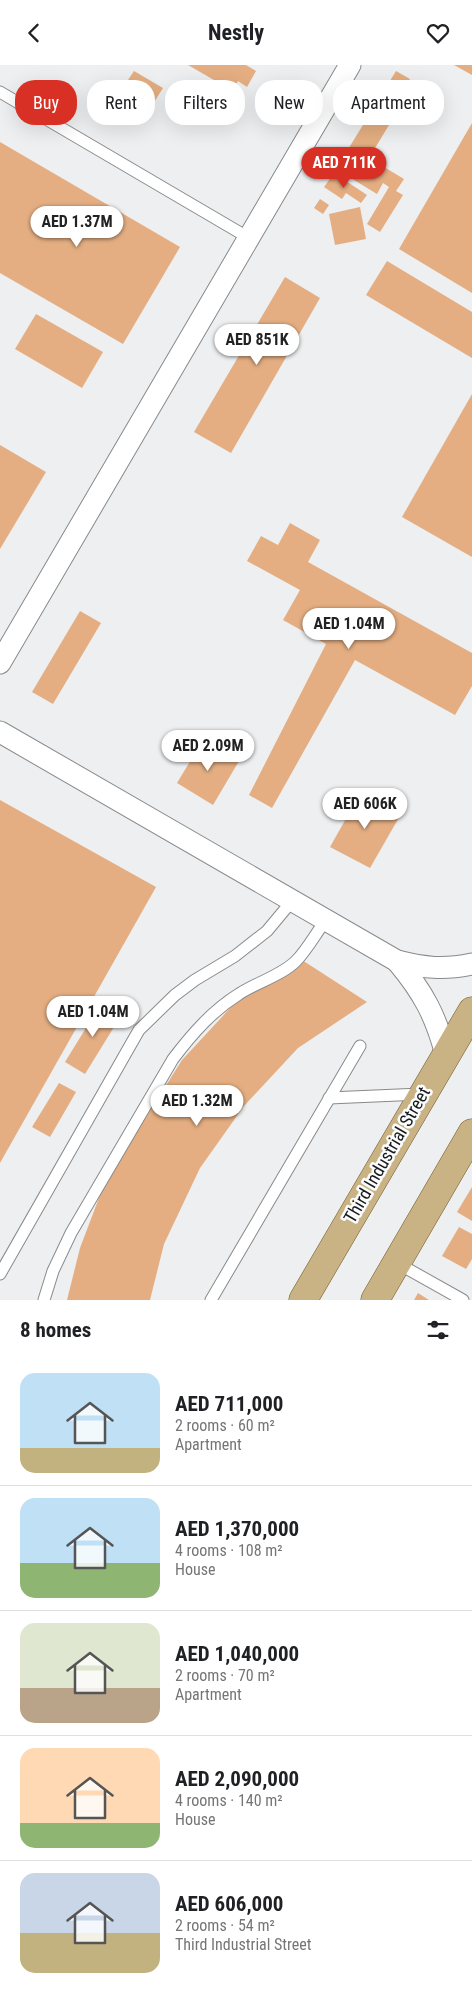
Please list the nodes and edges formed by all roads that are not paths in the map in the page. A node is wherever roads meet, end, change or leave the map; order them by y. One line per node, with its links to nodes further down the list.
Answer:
1 (350, 65): 3 (street)
2 (0, 92): 3 (lane)
3 (249, 238): 4 (street)
4 (0, 663)
5 (0, 732): 6 (street)
6 (292, 901): 7 (street); 17 (lane)
7 (326, 920): 8 (street); 18 (lane)
8 (396, 961): 9 (street); 12 (street)
9 (472, 964)
10 (472, 1011): 12 (main road, Third Industrial Street)
11 (360, 1046): 14 (lane)
12 (446, 1055): 13 (main road, Third Industrial Street)
13 (423, 1094): 14 (lane); 20 (main road, Third Industrial Street)
14 (329, 1098): 19 (lane)
15 (472, 1133): 16 (main road)
16 (397, 1263): 21 (main road); 22 (lane)
17 (0, 1273)
18 (44, 1300)
19 (211, 1300)
20 (303, 1300)
21 (375, 1300)
22 (463, 1300)

